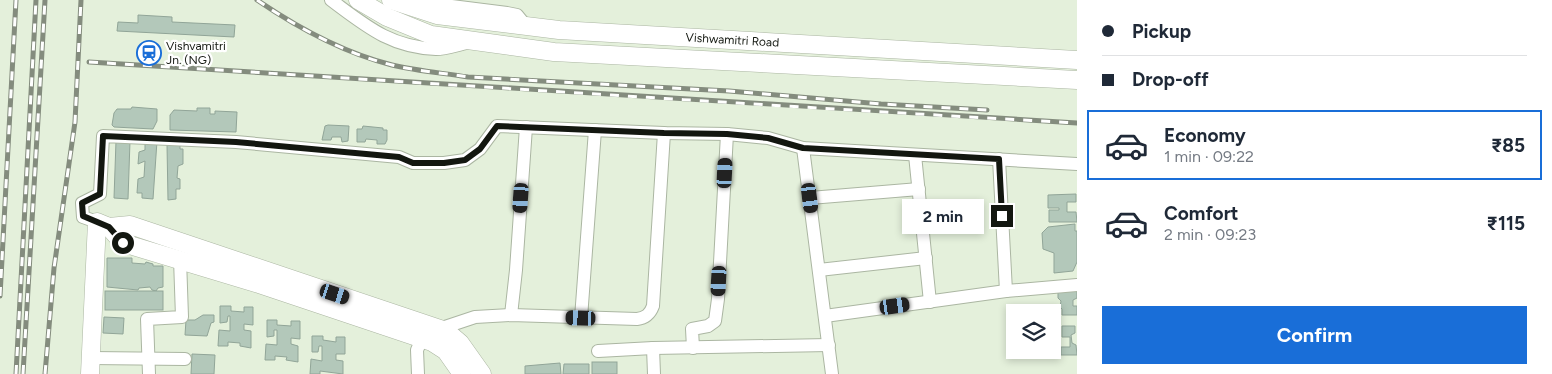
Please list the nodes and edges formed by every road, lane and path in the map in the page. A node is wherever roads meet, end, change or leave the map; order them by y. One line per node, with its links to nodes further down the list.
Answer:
1 (332, 0): 6 (street)
2 (358, 0): 6 (main road, Vishwamitri Road)
3 (391, 0): 5 (main road, Vishwamitri Road)
4 (423, 0): 5 (street)
5 (526, 26): 7 (main road, Vishwamitri Road)
6 (476, 41): 8 (main road, Vishwamitri Road)
7 (1077, 60)
8 (1077, 80)
9 (526, 127): 10 (street); 19 (street); 26 (street)
10 (595, 130): 11 (street); 28 (street)
11 (664, 133): 12 (street); 28 (street)
12 (727, 134): 13 (street); 32 (street)
13 (803, 148): 14 (street); 18 (street)
14 (915, 154): 15 (street); 17 (street)
15 (999, 159): 16 (street); 24 (street)
16 (1077, 164)
17 (919, 189): 18 (street); 20 (street)
18 (810, 198): 22 (street)
19 (103, 225): 21 (main road); 29 (main road); 36 (main road)
20 (926, 258): 22 (street); 25 (street)
21 (180, 260): 29 (main road); 34 (street)
22 (819, 270): 27 (street)
23 (1077, 285): 24 (street)
24 (1006, 291): 25 (street)
25 (930, 302): 27 (street)
26 (511, 315): 28 (street); 29 (street)
27 (825, 316): 30 (street)
28 (581, 318)
29 (430, 331): 38 (street); 39 (main road); 40 (main road)
30 (829, 345): 32 (street); 42 (street)
31 (653, 348): 32 (street); 33 (street); 41 (street)
32 (693, 348)
33 (598, 351)
34 (148, 358): 35 (street); 36 (street); 37 (street)
35 (185, 359)
36 (90, 366)
37 (149, 374)
38 (418, 374)
39 (462, 374)
40 (482, 374)
41 (654, 374)
42 (832, 374)

